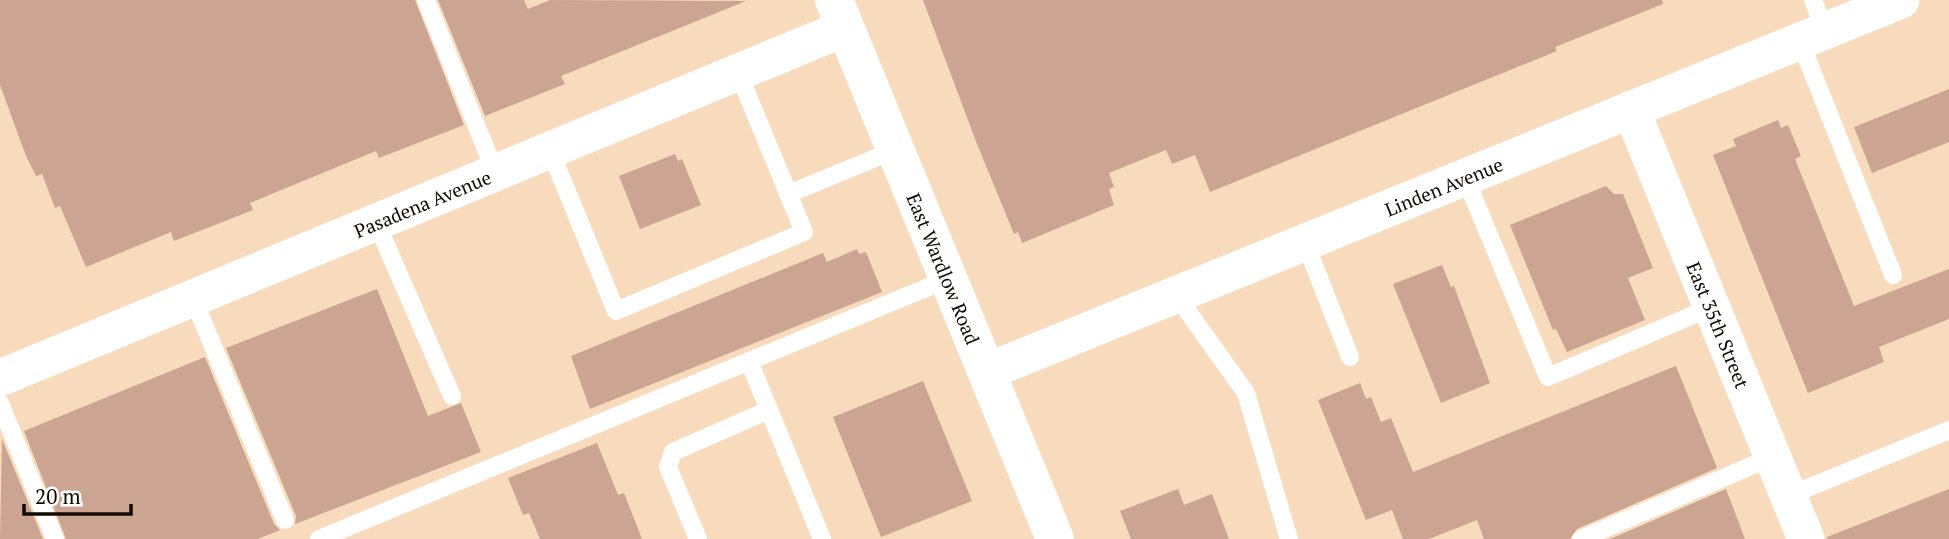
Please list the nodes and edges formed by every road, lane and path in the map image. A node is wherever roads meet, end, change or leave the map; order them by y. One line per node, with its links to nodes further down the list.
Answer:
1 (426, 0): 9 (lane)
2 (1901, 0): 4 (street, Linden Avenue)
3 (839, 14): 5 (street, Pasadena Avenue); 8 (main road, East Wardlow Road)
4 (1812, 24): 6 (street, Linden Avenue); 14 (lane)
5 (738, 72): 7 (street, Pasadena Avenue); 11 (lane)
6 (1631, 109): 10 (street, Linden Avenue); 18 (street, East 35th Street)
7 (550, 150): 9 (street, Pasadena Avenue); 11 (lane)
8 (895, 150): 11 (lane); 15 (main road, East Wardlow Road)
9 (495, 172): 12 (street, Pasadena Avenue)
10 (1465, 177): 13 (street, Linden Avenue); 18 (lane)
11 (788, 194)
12 (376, 222): 17 (street, Pasadena Avenue); 23 (lane)
13 (1305, 242): 16 (street, Linden Avenue); 19 (lane)
14 (1893, 275)
15 (948, 278): 20 (lane); 21 (main road, East Wardlow Road)
16 (1176, 295): 21 (street, Linden Avenue); 35 (lane)
17 (193, 298): 22 (street, Pasadena Avenue); 29 (lane)
18 (1712, 307): 27 (street, East 35th Street)
19 (1350, 357)
20 (749, 361): 25 (lane); 32 (lane)
21 (986, 372): 30 (main road, East Wardlow Road)
22 (0, 378)
23 (452, 396)
24 (0, 402): 31 (lane)
25 (769, 410): 33 (lane); 34 (lane)
26 (1949, 430): 28 (lane)
27 (1772, 457): 28 (street, East 35th Street); 36 (lane)
28 (1788, 496): 37 (street, East 35th Street)
29 (285, 520)
30 (1052, 538)
31 (55, 539)
32 (319, 539)
33 (698, 539)
34 (822, 539)
35 (1289, 539)
36 (1581, 539)
37 (1806, 539)

